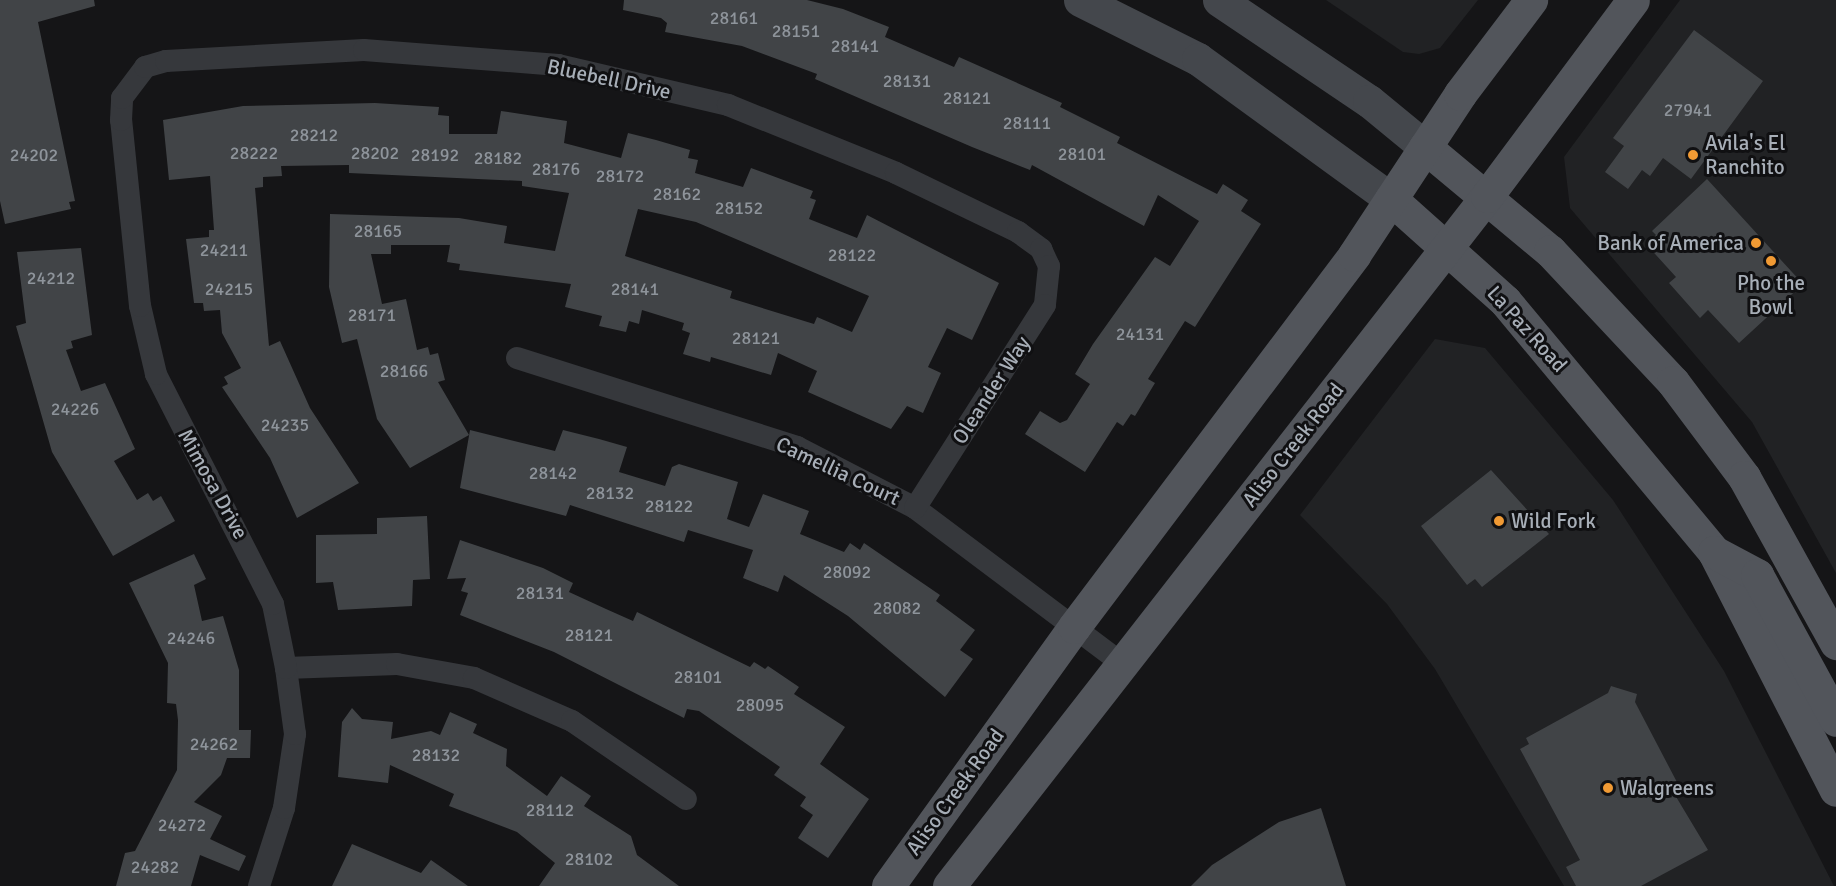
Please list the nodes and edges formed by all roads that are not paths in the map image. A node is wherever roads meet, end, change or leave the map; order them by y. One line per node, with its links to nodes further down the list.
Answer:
1 (1080, 0): 8 (main road, La Paz Road)
2 (1219, 0): 6 (main road)
3 (1531, 0): 6 (main road, Aliso Creek Road)
4 (1633, 0): 7 (main road, Aliso Creek Road)
5 (131, 80): 10 (street, Bluebell Drive); 17 (street, Mimosa Drive)
6 (1425, 147): 7 (main road); 8 (main road, Aliso Creek Road)
7 (1487, 196): 9 (main road, Aliso Creek Road); 15 (main road)
8 (1391, 199): 9 (main road, La Paz Road); 14 (main road, Aliso Creek Road)
9 (1448, 248): 13 (main road, La Paz Road); 16 (main road, Aliso Creek Road)
10 (1049, 266): 12 (street, Oleander Way)
11 (517, 358): 12 (street, Camellia Court)
12 (915, 508): 14 (street, Camellia Court)
13 (1714, 552): 18 (main road); 19 (main road, La Paz Road)
14 (1074, 627): 16 (street, Camellia Court); 22 (main road, Aliso Creek Road)
15 (1836, 643)
16 (1120, 662): 23 (main road, Aliso Creek Road)
17 (286, 668): 20 (street); 21 (street, Mimosa Drive)
18 (1836, 720)
19 (1836, 790)
20 (686, 799)
21 (259, 886)
22 (888, 886)
23 (949, 886)

